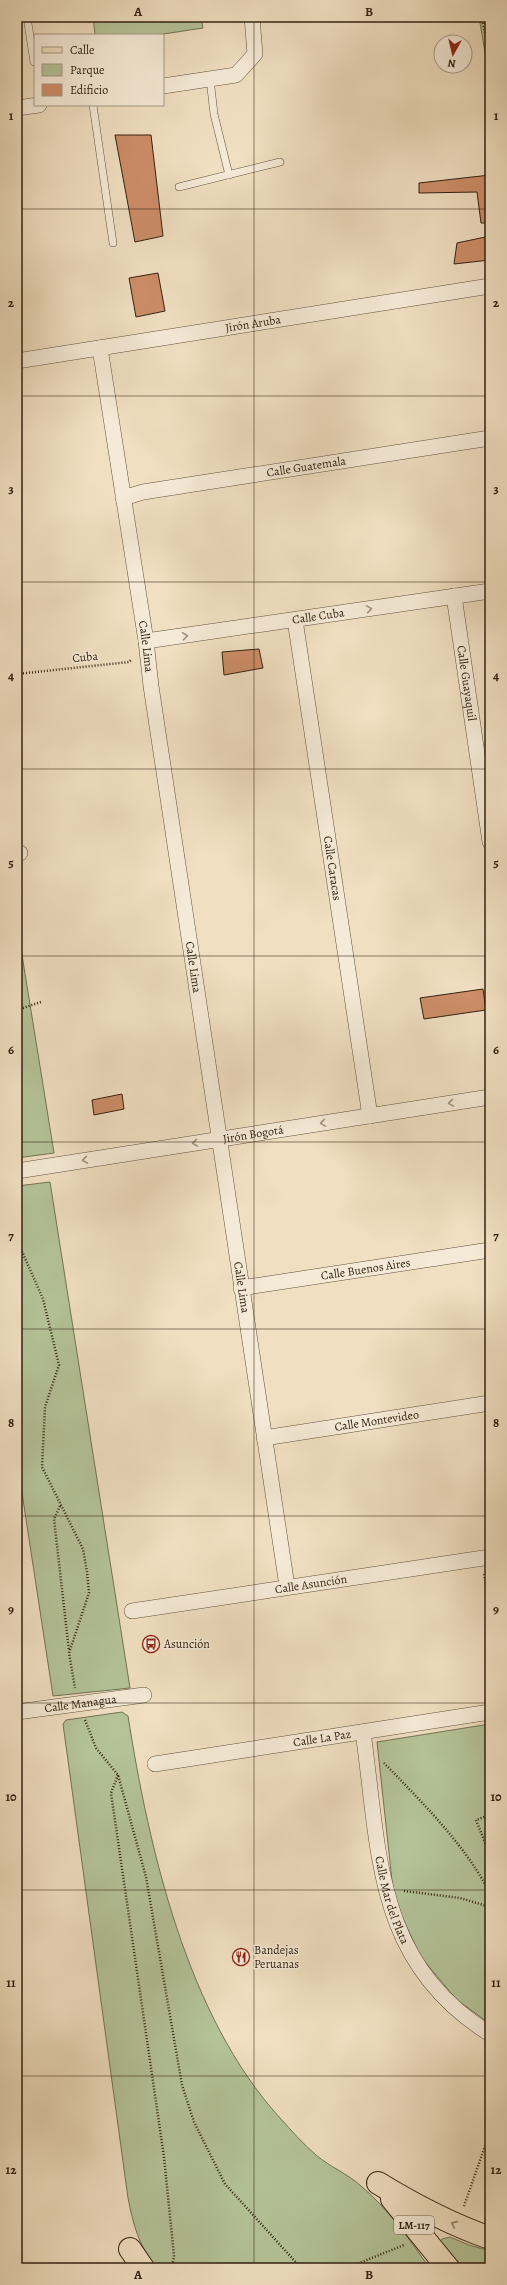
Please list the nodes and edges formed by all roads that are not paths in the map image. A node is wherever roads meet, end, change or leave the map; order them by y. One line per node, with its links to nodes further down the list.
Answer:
1 (27, 17): 3 (lane)
2 (252, 17): 4 (street)
3 (34, 62)
4 (210, 79): 5 (street); 10 (lane)
5 (164, 86)
6 (34, 106): 8 (street)
7 (93, 106): 12 (lane)
8 (17, 108)
9 (280, 162): 10 (lane)
10 (229, 175): 11 (lane)
11 (179, 187)
12 (113, 243)
13 (490, 286): 14 (street, Jirón Aruba)
14 (100, 348): 15 (street, Jirón Aruba); 17 (street, Calle Lima)
15 (17, 361)
16 (490, 438): 17 (street, Calle Guatemala)
17 (123, 498): 21 (street, Calle Lima)
18 (490, 591): 19 (street, Calle Cuba)
19 (454, 596): 20 (street, Calle Cuba, one-way to 19); 22 (street, Calle Guayaquil)
20 (295, 620): 21 (street, Calle Cuba, one-way to 20); 24 (street, Calle Caracas)
21 (146, 641): 25 (street, Calle Lima)
22 (490, 842)
23 (490, 1097): 24 (street, Jirón Bogotá, one-way to 24)
24 (370, 1116): 25 (street, Jirón Bogotá, one-way to 25)
25 (219, 1140): 26 (street, Jirón Bogotá, one-way to 26); 28 (street, Calle Lima)
26 (17, 1171)
27 (490, 1250): 28 (street, Calle Buenos Aires)
28 (242, 1288): 30 (street, Calle Lima)
29 (490, 1403): 30 (street, Calle Montevideo)
30 (264, 1438): 32 (street, Calle Lima)
31 (486, 1557): 32 (street, Calle Asunción)
32 (287, 1586): 33 (street, Calle Asunción)
33 (132, 1611)
34 (144, 1695): 35 (street, Calle Managua)
35 (17, 1712)
36 (490, 1712): 37 (street, Calle La Paz)
37 (362, 1732): 38 (street, Calle La Paz); 39 (street, Calle Mar del Plata)
38 (155, 1764)
39 (490, 2034)
40 (490, 2238): 43 (main road, LM-117, one-way to 43)
41 (130, 2249): 42 (main road)
42 (143, 2268)
43 (448, 2268)

